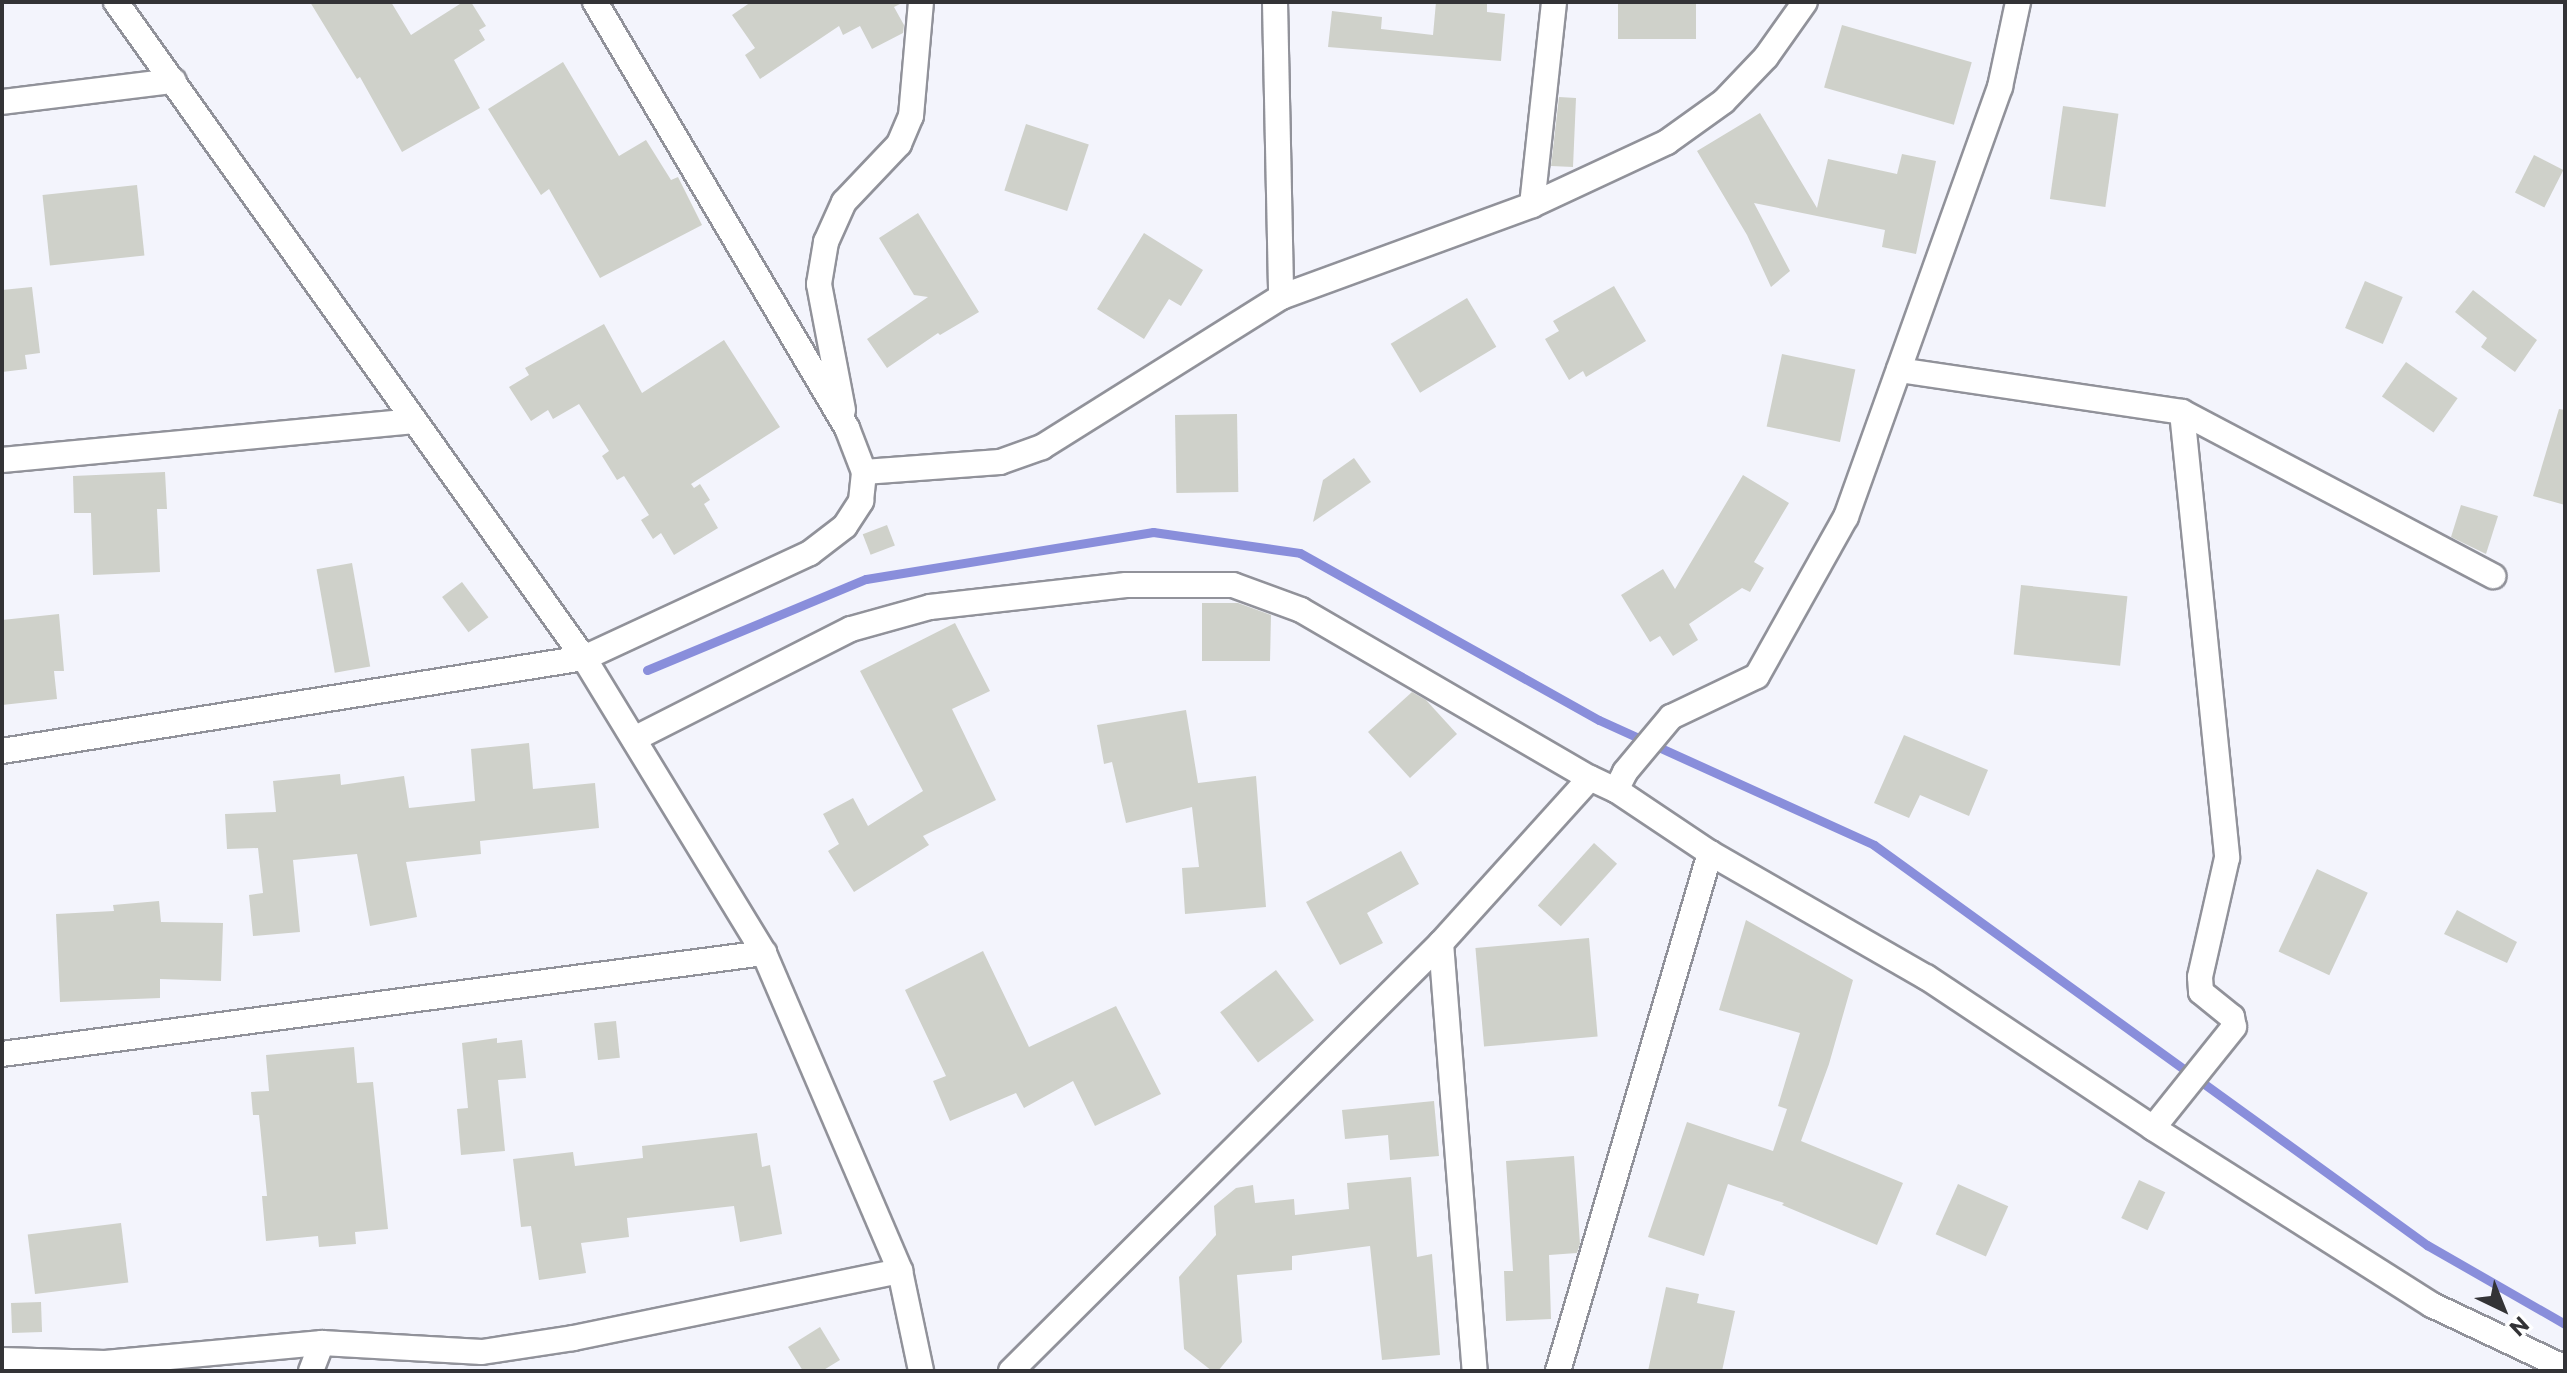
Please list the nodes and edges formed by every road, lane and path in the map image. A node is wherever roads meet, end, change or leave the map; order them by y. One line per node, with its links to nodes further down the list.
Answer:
1 (116, 2): 8 (street)
2 (595, 2): 15 (street)
3 (921, 2): 15 (street)
4 (1275, 2): 11 (street)
5 (1554, 2): 10 (street)
6 (1805, 2): 10 (street)
7 (2018, 2): 12 (street)
8 (174, 81): 9 (street); 14 (street)
9 (2, 102)
10 (1532, 205): 11 (street)
11 (1281, 297): 17 (street)
12 (1899, 370): 13 (street); 23 (street)
13 (2182, 412): 18 (street); 28 (street)
14 (413, 421): 16 (street); 19 (street)
15 (847, 428): 17 (street)
16 (2, 460)
17 (864, 472): 19 (street)
18 (2493, 576)
19 (584, 658): 20 (street); 21 (street)
20 (634, 739): 22 (street); 26 (street)
21 (2, 751)
22 (1590, 778): 23 (street); 25 (street)
23 (1621, 781): 24 (street)
24 (1710, 853): 28 (street); 38 (street)
25 (1441, 943): 36 (street); 37 (street)
26 (764, 953): 27 (street); 29 (street)
27 (2, 1054)
28 (2153, 1128): 33 (street)
29 (900, 1271): 30 (street); 35 (street)
30 (322, 1343): 32 (street); 34 (street)
31 (2, 1360): 32 (street)
32 (111, 1367)
33 (2565, 1368)
34 (311, 1371)
35 (921, 1371)
36 (1011, 1371)
37 (1475, 1371)
38 (1558, 1371)

